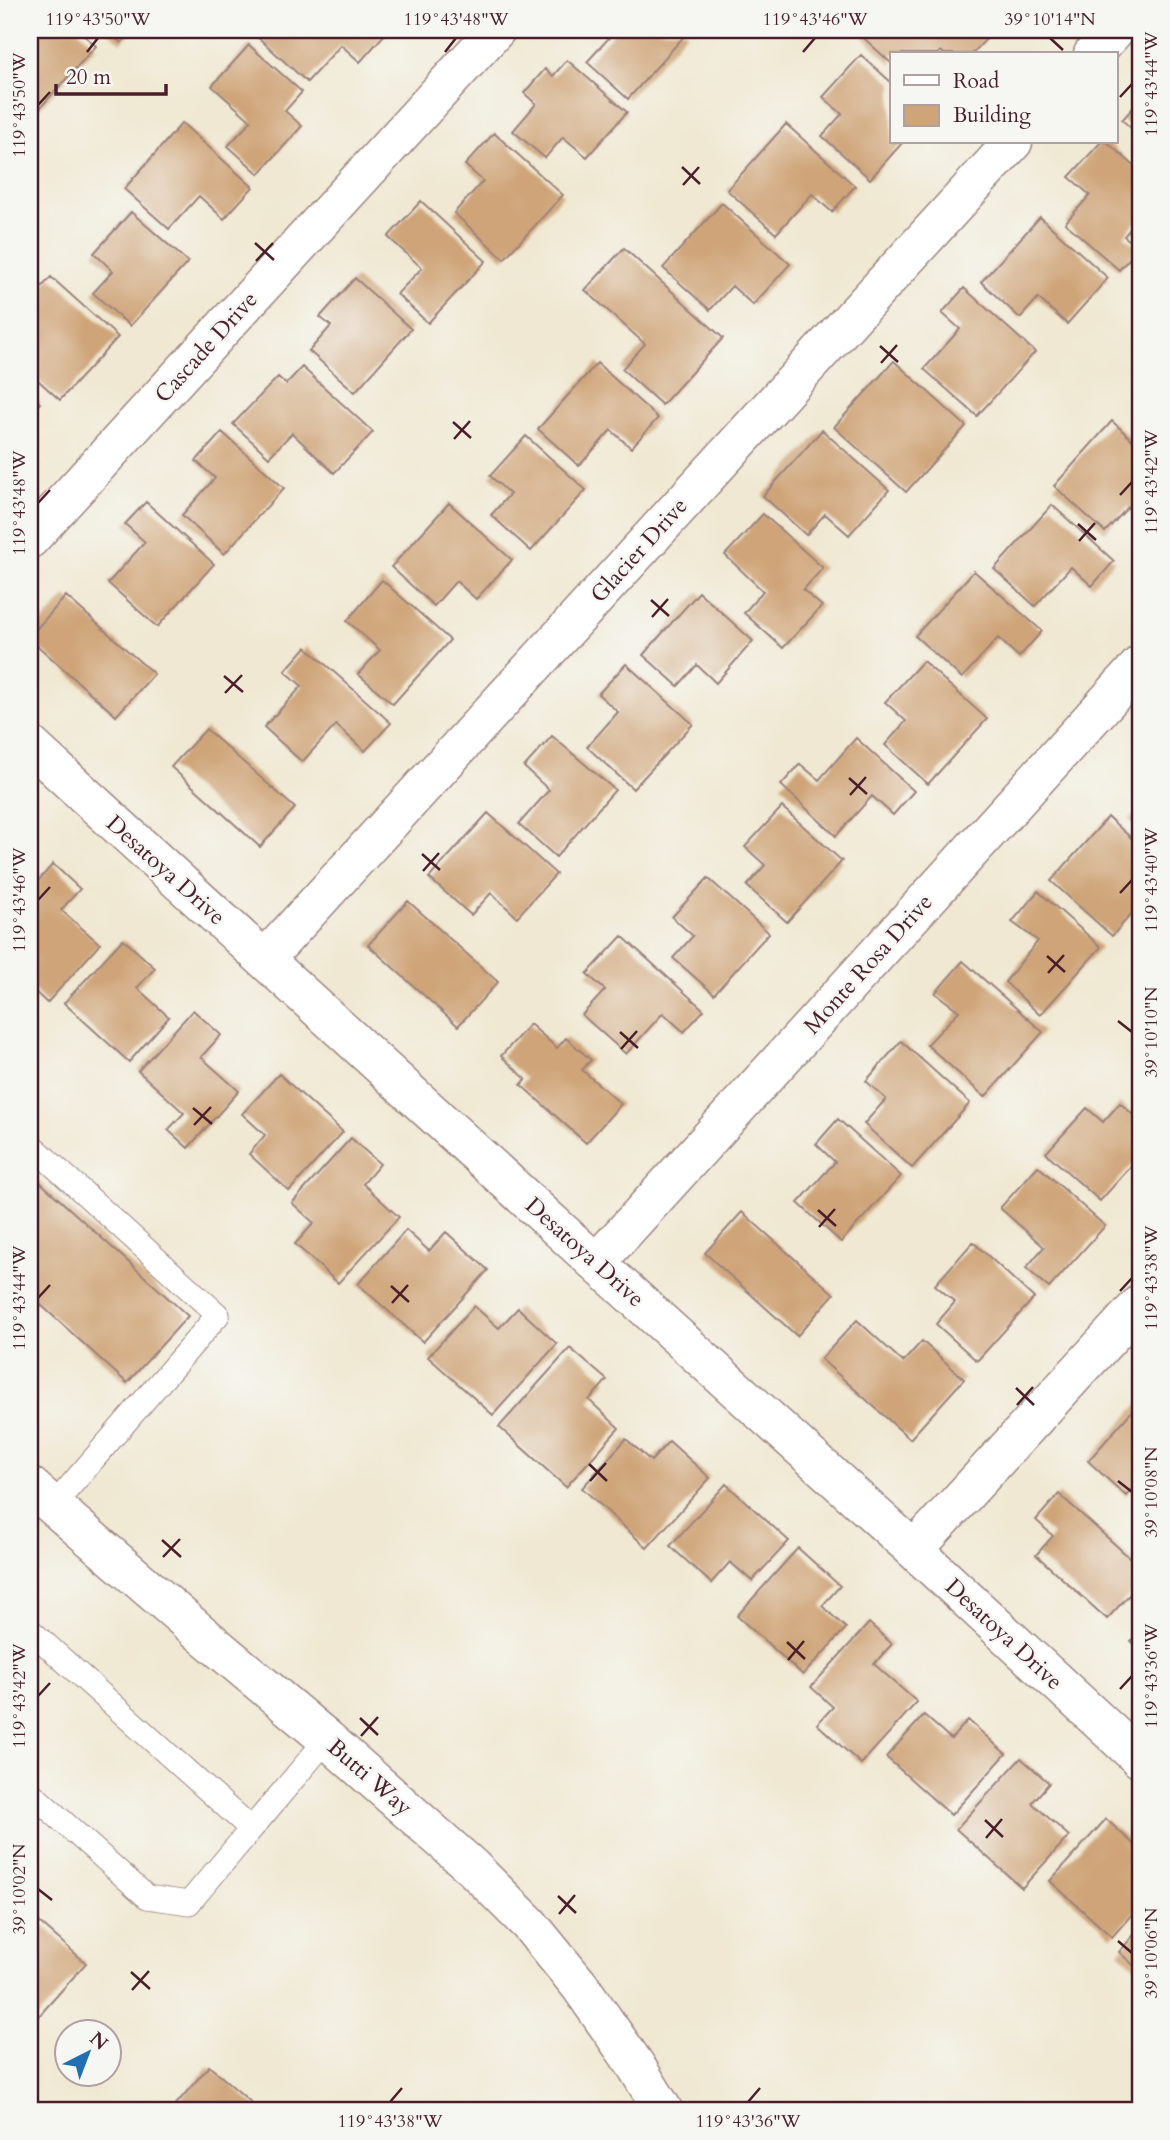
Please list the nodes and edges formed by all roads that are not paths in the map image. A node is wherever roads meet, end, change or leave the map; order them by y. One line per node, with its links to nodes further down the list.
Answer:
1 (496, 30): 5 (street, Cascade Drive)
2 (1115, 30): 3 (street)
3 (1095, 52)
4 (1011, 144): 8 (street, Glacier Drive)
5 (30, 539)
6 (1140, 665): 10 (street, Monte Rosa Drive)
7 (30, 746): 8 (street, Desatoya Drive)
8 (265, 959): 10 (street, Desatoya Drive)
9 (30, 1144): 12 (lane)
10 (596, 1264): 13 (street, Desatoya Drive)
11 (1140, 1304): 13 (street)
12 (41, 1496): 15 (street, Butti Way)
13 (914, 1550): 16 (street, Desatoya Drive)
14 (30, 1630): 18 (lane)
15 (327, 1739): 18 (lane); 19 (street, Butti Way)
16 (1140, 1759)
17 (30, 1792): 18 (lane)
18 (251, 1829)
19 (663, 2110)

